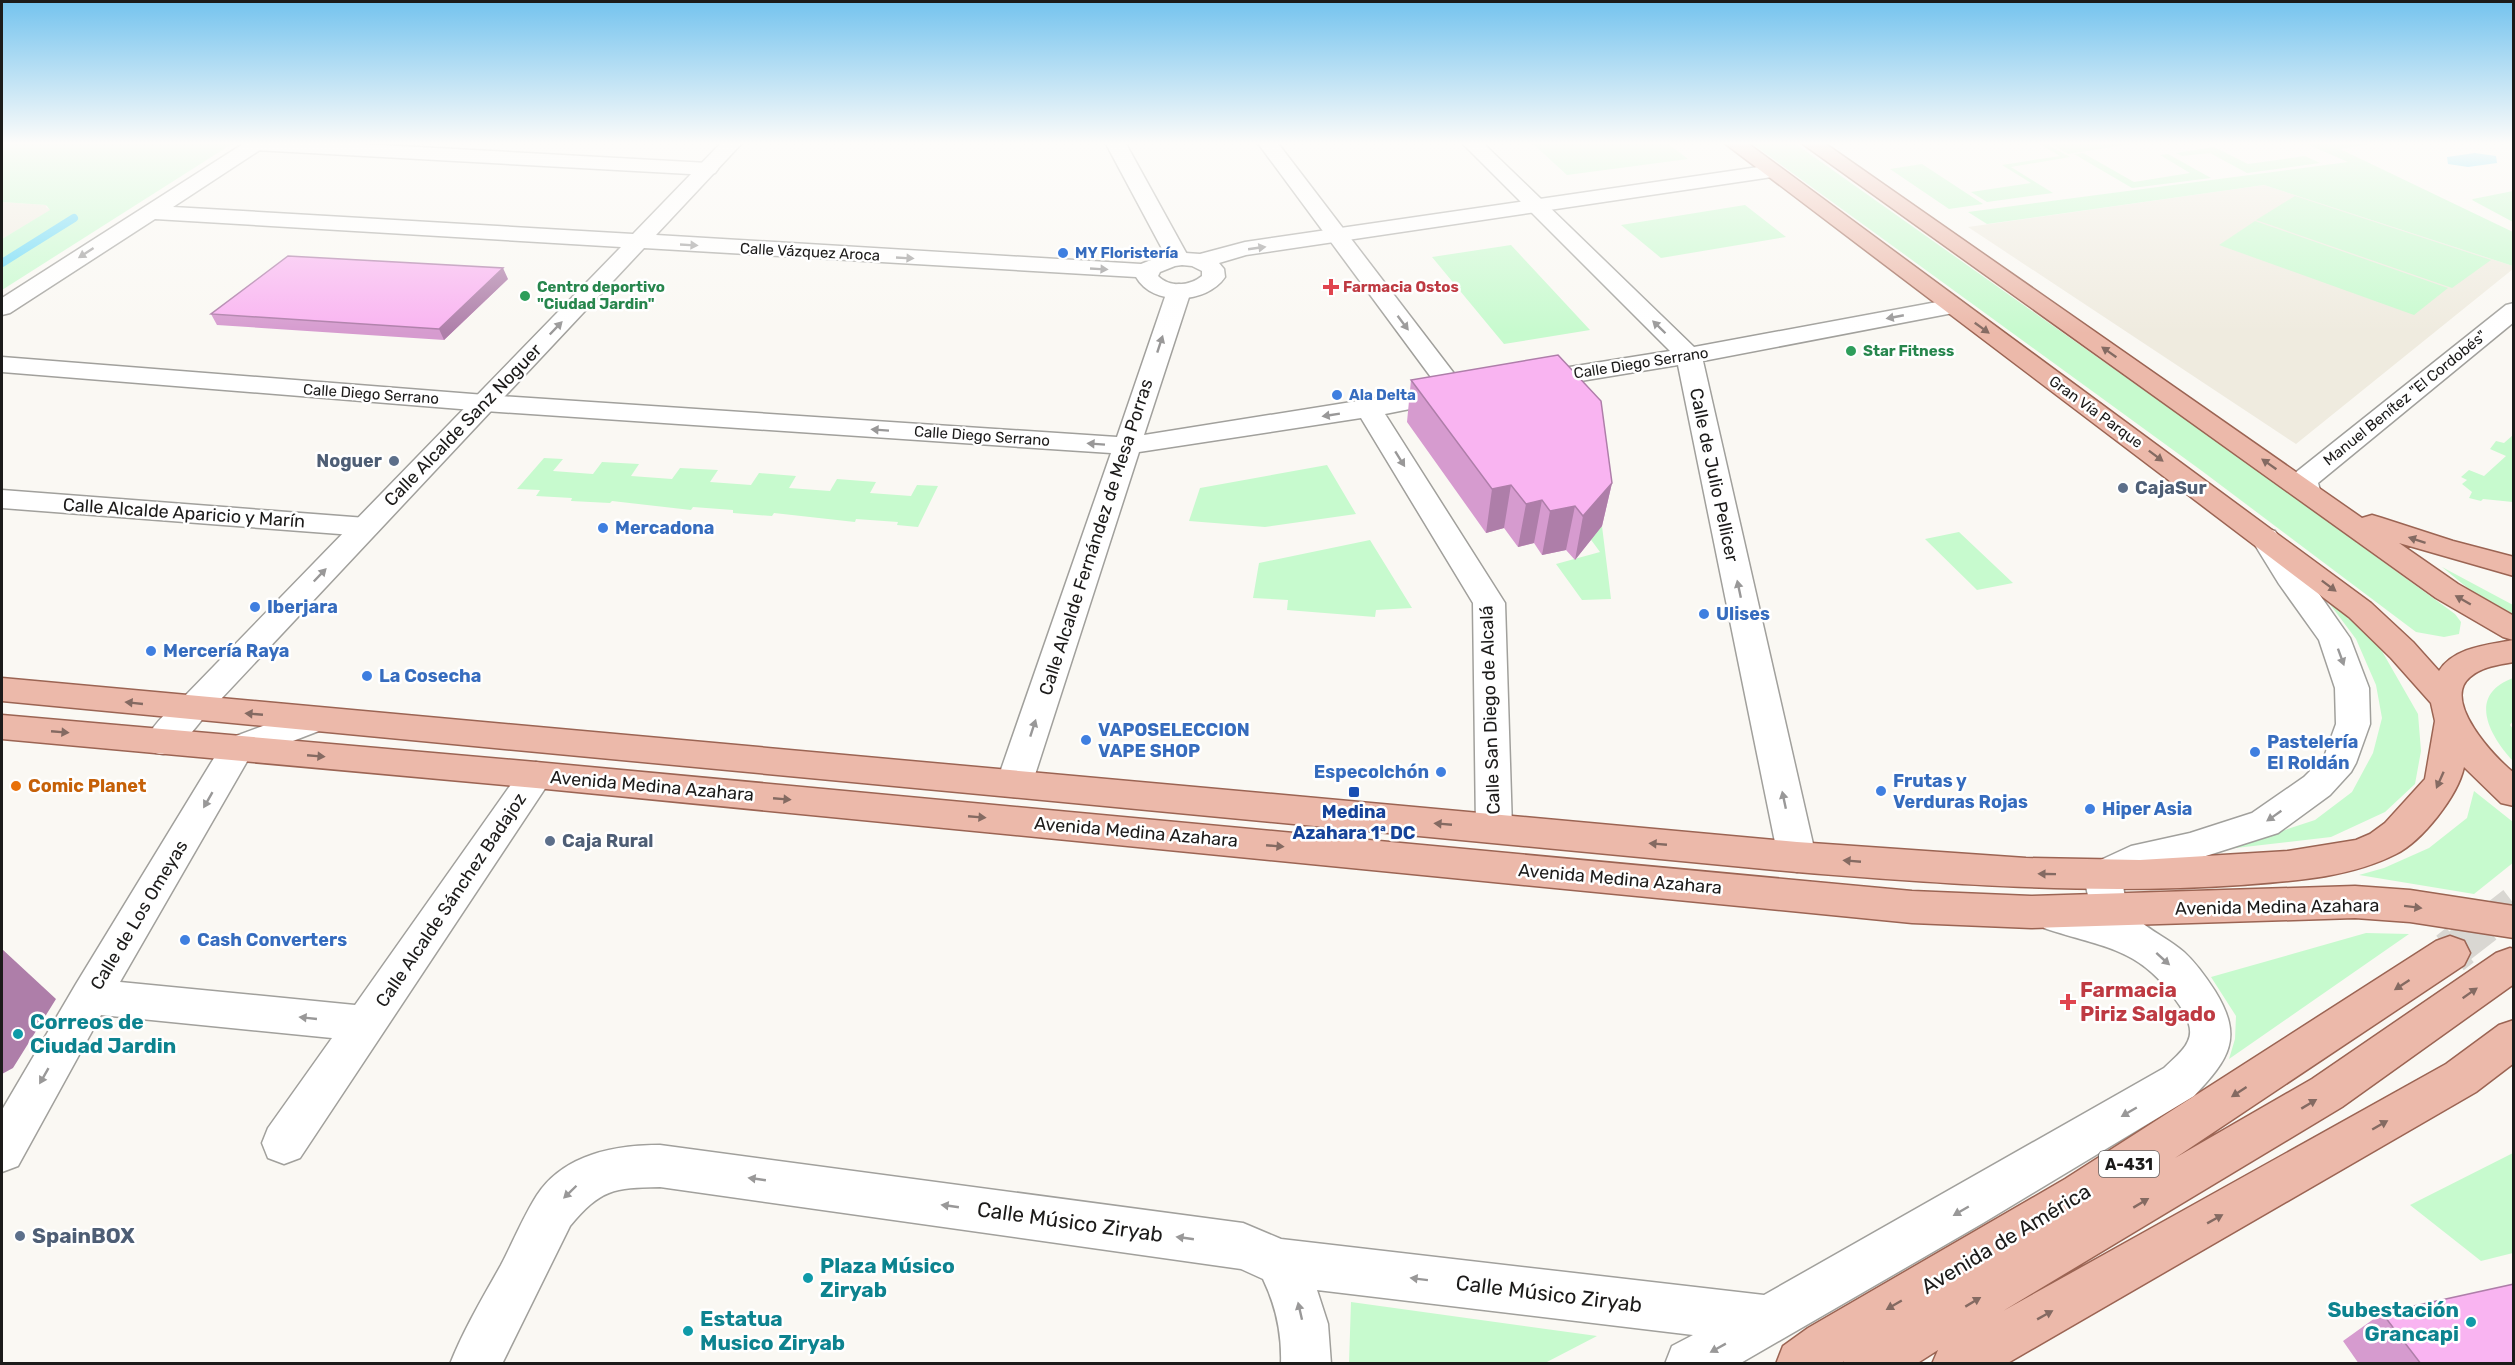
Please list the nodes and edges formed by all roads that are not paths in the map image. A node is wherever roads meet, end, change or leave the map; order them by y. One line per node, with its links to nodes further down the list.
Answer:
1 (159, 206): 8 (street)
2 (673, 206): 10 (street, Calle Alcalde Sanz Noguer)
3 (1155, 206): 11 (street)
4 (1315, 206): 9 (street)
5 (1535, 206): 9 (street); 17 (street, one-way to 5)
6 (1819, 206): 14 (main road, Gran Vía Parque)
7 (1901, 206): 23 (main road, one-way to 7)
8 (149, 212): 10 (street, Calle Vázquez Aroca); 15 (street, one-way to 15)
9 (1338, 236): 11 (street, one-way to 9); 21 (street, Calle Diego Serrano, one-way to 21)
10 (638, 242): 12 (street, Calle Vázquez Aroca, one-way to 12); 20 (street, Calle Alcalde Sanz Noguer, one-way to 10)
11 (1189, 259): 12 (street); 13 (street)
12 (1148, 271): 13 (street)
13 (1179, 291): 22 (street, Calle Alcalde Fernández de Mesa Porras, one-way to 13)
14 (1953, 306): 17 (street, Calle Diego Serrano, one-way to 17); 27 (main road, Gran Vía Parque, one-way to 27)
15 (2, 308)
16 (2514, 310): 23 (street, Manuel Benítez "El Cordobés")
17 (1689, 356): 19 (street, Calle Diego Serrano); 42 (street, Calle de Julio Pellicer, one-way to 17)
18 (2, 365): 20 (street, Calle Diego Serrano)
19 (1514, 384)
20 (484, 403): 22 (street, Calle Diego Serrano, one-way to 20); 26 (street, Calle Alcalde Sanz Noguer)
21 (1370, 409): 22 (street, Calle Diego Serrano, one-way to 22); 41 (street, Calle San Diego de Alcalá, one-way to 41)
22 (1126, 446): 39 (street, Calle Alcalde Fernández de Mesa Porras, one-way to 22)
23 (2306, 490): 25 (main road)
24 (2, 499): 26 (street, Calle Alcalde Aparicio y Marín)
25 (2332, 509): 28 (main road, one-way to 25); 29 (main road, one-way to 25)
26 (366, 527): 32 (street, Calle Alcalde Sanz Noguer, one-way to 26)
27 (2265, 537): 33 (main road, Gran Vía Parque, one-way to 33); 43 (street, one-way to 43)
28 (2514, 567)
29 (2514, 630)
30 (2514, 651): 33 (main road, Avenida Medina Azahara)
31 (2, 690): 32 (main road, Avenida Medina Azahara, one-way to 31)
32 (193, 708): 34 (main road, Avenida Medina Azahara, one-way to 32); 36 (street)
33 (2448, 711): 40 (main road, Gran Vía Parque); 43 (main road, Avenida Medina Azahara, one-way to 43)
34 (312, 720): 37 (street); 39 (main road, Avenida Medina Azahara)
35 (2, 727): 36 (main road, Avenida Medina Azahara, one-way to 36)
36 (161, 742): 37 (main road, Avenida Medina Azahara)
37 (237, 749): 38 (main road, Avenida Medina Azahara, one-way to 38); 48 (street, Calle de Los Omeyas, one-way to 48)
38 (536, 775): 44 (main road, Avenida Medina Azahara, one-way to 44); 49 (street, Calle Alcalde Sánchez Badajoz)
39 (1014, 784): 41 (main road, Avenida Medina Azahara, one-way to 39)
40 (2514, 793)
41 (1494, 828): 42 (main road, Avenida Medina Azahara, one-way to 41)
42 (1797, 857): 43 (main road, Avenida Medina Azahara, one-way to 42)
43 (2116, 908): 44 (street); 45 (main road, Avenida Medina Azahara, one-way to 45); 54 (street, one-way to 54)
44 (2031, 912)
45 (2514, 922)
46 (2450, 953): 58 (main road, Avenida de América / A-431, one-way to 58)
47 (2510, 965): 59 (main road, Avenida de América / A-431, one-way to 47)
48 (90, 996): 49 (street, Calle Alcalde Sánchez Badajoz, one-way to 48); 52 (street, Calle de Los Omeyas, one-way to 52)
49 (366, 1024): 51 (street, Calle Alcalde Sánchez Badajoz)
50 (2514, 1038): 60 (main road, one-way to 50)
51 (284, 1143)
52 (2, 1151)
53 (1280, 1262): 54 (street, Calle Músico Ziryab, one-way to 53); 55 (street, Calle Músico Ziryab, one-way to 55); 56 (street, one-way to 53)
54 (1769, 1320): 57 (street, one-way to 57)
55 (475, 1364)
56 (1306, 1364)
57 (1690, 1364)
58 (1801, 1364)
59 (1869, 1364)
60 (1957, 1364)

